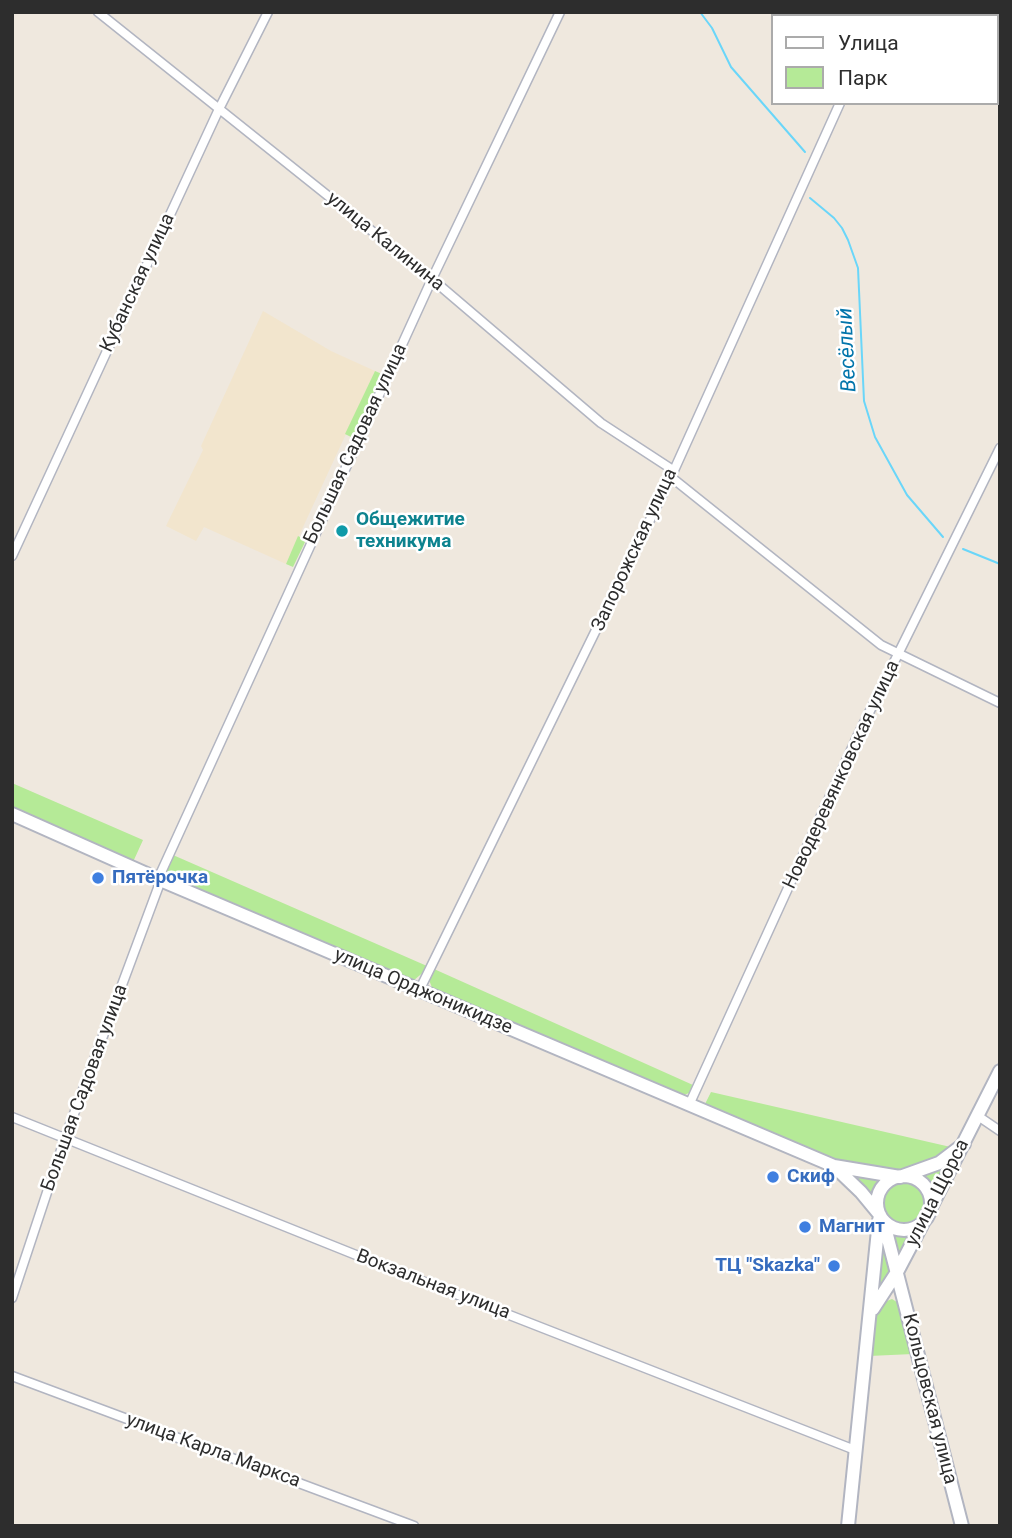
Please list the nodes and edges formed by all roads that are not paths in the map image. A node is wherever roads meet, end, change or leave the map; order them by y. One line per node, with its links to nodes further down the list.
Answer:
1 (98, 12): 5 (street, улица Калинина)
2 (268, 12): 5 (street, Кубанская улица)
3 (560, 12): 6 (street, Большая Садовая улица)
4 (838, 105): 8 (street, Запорожская улица)
5 (219, 109): 6 (street, улица Калинина); 9 (street, Кубанская улица)
6 (432, 279): 8 (street, улица Калинина); 13 (street, Большая Садовая улица)
7 (1000, 447): 10 (street, Новодеревянковская улица)
8 (672, 474): 10 (street, улица Калинина); 14 (street, Запорожская улица)
9 (12, 556)
10 (899, 654): 11 (street, улица Калинина); 16 (street, Новодеревянковская улица)
11 (1000, 702)
12 (12, 814): 13 (main road, улица Орджоникидзе)
13 (159, 880): 14 (main road, улица Орджоникидзе); 20 (street, Большая Садовая улица)
14 (419, 990): 16 (main road, улица Орджоникидзе)
15 (1000, 1071): 17 (main road, улица Щорса)
16 (689, 1105): 22 (main road, улица Орджоникидзе)
17 (978, 1116): 19 (street); 21 (main road, улица Щорса)
18 (12, 1117): 20 (street, Вокзальная улица)
19 (1000, 1130)
20 (65, 1138): 27 (street, Большая Садовая улица); 30 (street, Вокзальная улица)
21 (964, 1144): 23 (main road); 25 (main road, улица Щорса)
22 (834, 1166): 23 (main road); 24 (main road)
23 (900, 1177): 24 (main road); 25 (main road)
24 (880, 1215): 25 (main road); 26 (main road, Кольцовская улица); 28 (main road, улица Щорса)
25 (928, 1215): 26 (main road, улица Щорса)
26 (897, 1272): 28 (main road, улица Щорса); 33 (main road, Кольцовская улица)
27 (12, 1298)
28 (871, 1312): 30 (main road, улица Щорса)
29 (12, 1376): 31 (street, улица Карла Маркса)
30 (855, 1450): 32 (main road, улица Щорса)
31 (414, 1526)
32 (848, 1526)
33 (962, 1526)

